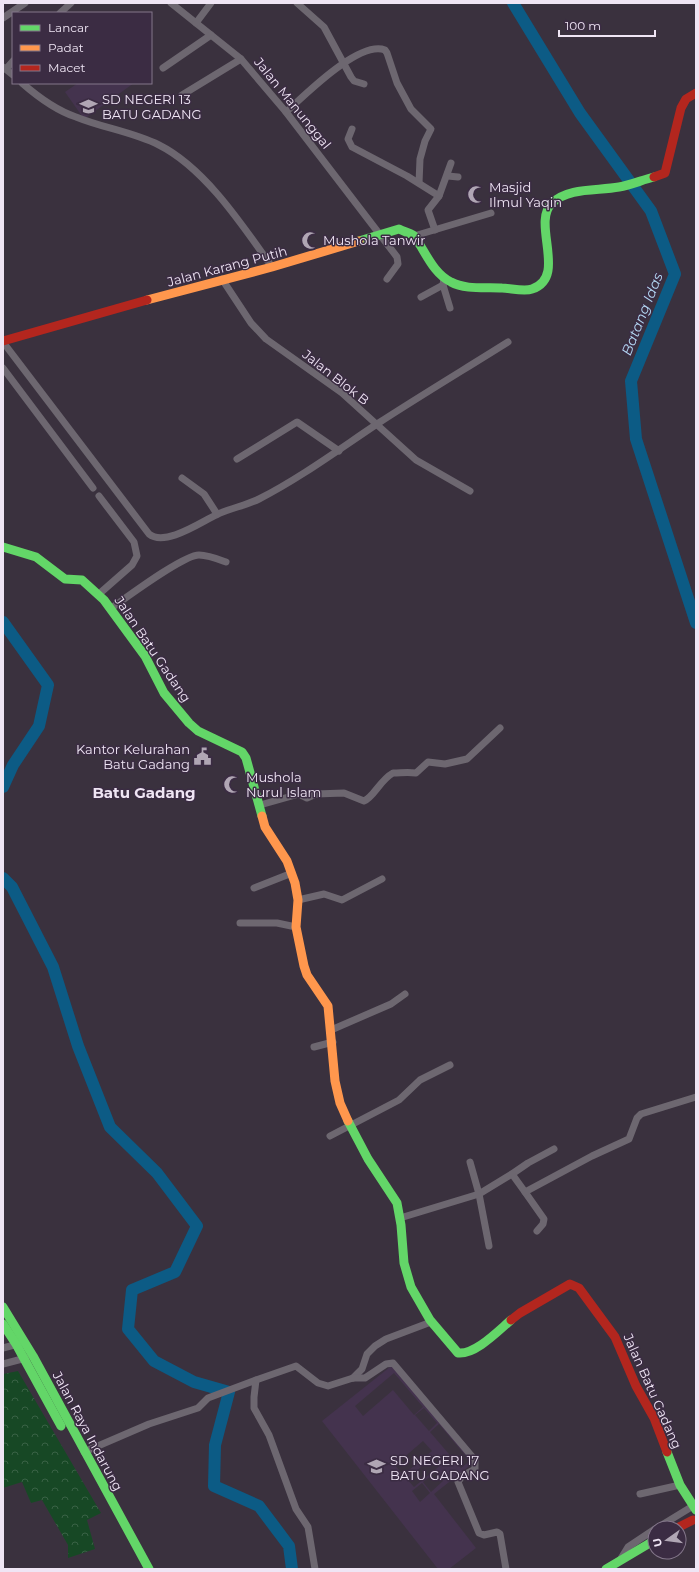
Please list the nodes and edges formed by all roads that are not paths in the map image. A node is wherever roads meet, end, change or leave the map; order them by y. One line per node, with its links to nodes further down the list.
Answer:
1 (25, 3): 7 (street)
2 (71, 3): 6 (street)
3 (171, 3): 8 (street, Jalan Manunggal)
4 (211, 3): 8 (street)
5 (298, 3): 12 (street)
6 (61, 12)
7 (3, 18)
8 (196, 23): 9 (street, Jalan Manunggal)
9 (211, 35): 10 (street, Jalan Manunggal); 14 (street)
10 (241, 59): 19 (street); 20 (street, Jalan Manunggal)
11 (12, 62): 13 (street)
12 (342, 62): 17 (street); 20 (street); 25 (street)
13 (4, 68): 15 (street)
14 (163, 68)
15 (12, 74)
16 (23, 84): 31 (street)
17 (364, 84)
18 (696, 93): 34 (main road)
19 (182, 95)
20 (286, 112): 29 (street, Jalan Manunggal)
21 (352, 129): 25 (street)
22 (451, 164): 23 (street)
23 (448, 176): 24 (street); 26 (street)
24 (458, 178)
25 (419, 183): 26 (street)
26 (439, 196): 28 (street)
27 (491, 213): 28 (street)
28 (435, 230): 30 (street)
29 (379, 235): 30 (main road, Jalan Karang Putih); 31 (main road, Jalan Karang Putih); 32 (street, Jalan Manunggal)
30 (414, 236): 34 (main road)
31 (272, 267): 33 (main road, Jalan Karang Putih)
32 (387, 278)
33 (222, 279): 37 (main road, Jalan Karang Putih); 40 (street, Jalan Blok B)
34 (444, 281): 35 (street); 36 (street)
35 (421, 297)
36 (450, 308)
37 (3, 341): 47 (street)
38 (508, 342): 40 (street)
39 (3, 368): 44 (street)
40 (376, 425): 41 (street); 45 (street, Jalan Blok B)
41 (339, 451): 42 (street); 47 (street)
42 (236, 459)
43 (182, 478): 47 (street)
44 (93, 488)
45 (470, 491)
46 (99, 496): 50 (street)
47 (217, 514)
48 (3, 547): 50 (main road, Jalan Batu Gadang)
49 (226, 562): 51 (street)
50 (99, 594): 51 (main road, Jalan Batu Gadang)
51 (110, 609): 53 (main road, Jalan Batu Gadang)
52 (500, 728): 53 (street)
53 (260, 805): 54 (main road, Jalan Batu Gadang)
54 (292, 873): 56 (street); 57 (main road, Jalan Batu Gadang)
55 (382, 879): 57 (street)
56 (254, 888)
57 (298, 900): 59 (main road, Jalan Batu Gadang)
58 (240, 923): 59 (street)
59 (296, 927): 61 (main road, Jalan Batu Gadang)
60 (405, 994): 61 (street)
61 (332, 1030): 62 (main road, Jalan Batu Gadang)
62 (332, 1042): 63 (street); 66 (main road, Jalan Batu Gadang)
63 (314, 1047)
64 (450, 1065): 66 (street)
65 (696, 1097): 71 (street)
66 (350, 1126): 67 (street); 73 (main road, Jalan Batu Gadang)
67 (330, 1136)
68 (554, 1149): 70 (street)
69 (470, 1162): 72 (street)
70 (512, 1174): 71 (street); 72 (street)
71 (525, 1192): 74 (street)
72 (480, 1194): 73 (street); 75 (street)
73 (400, 1218): 77 (main road, Jalan Batu Gadang)
74 (537, 1231)
75 (490, 1246)
76 (3, 1307): 80 (main road, Jalan Raya Indarung)
77 (431, 1322): 84 (street); 87 (main road, Jalan Batu Gadang)
78 (3, 1324): 79 (main road, Jalan Raya Indarung)
79 (16, 1344): 80 (street); 81 (street); 82 (main road, Jalan Raya Indarung)
80 (26, 1345): 82 (main road, Jalan Raya Indarung)
81 (3, 1348)
82 (28, 1358): 83 (street); 86 (main road, Jalan Raya Indarung); 94 (main road, Jalan Raya Indarung)
83 (3, 1364)
84 (353, 1378): 85 (street); 97 (street)
85 (256, 1380): 86 (street); 96 (street)
86 (84, 1452): 95 (main road, Jalan Raya Indarung)
87 (680, 1485): 88 (street); 89 (main road, Jalan Batu Gadang)
88 (640, 1494)
89 (695, 1508): 90 (street)
90 (673, 1520)
91 (647, 1535): 93 (street)
92 (647, 1545): 93 (main road)
93 (620, 1560): 98 (main road)
94 (140, 1569)
95 (149, 1569)
96 (315, 1569)
97 (506, 1569)
98 (606, 1569)

